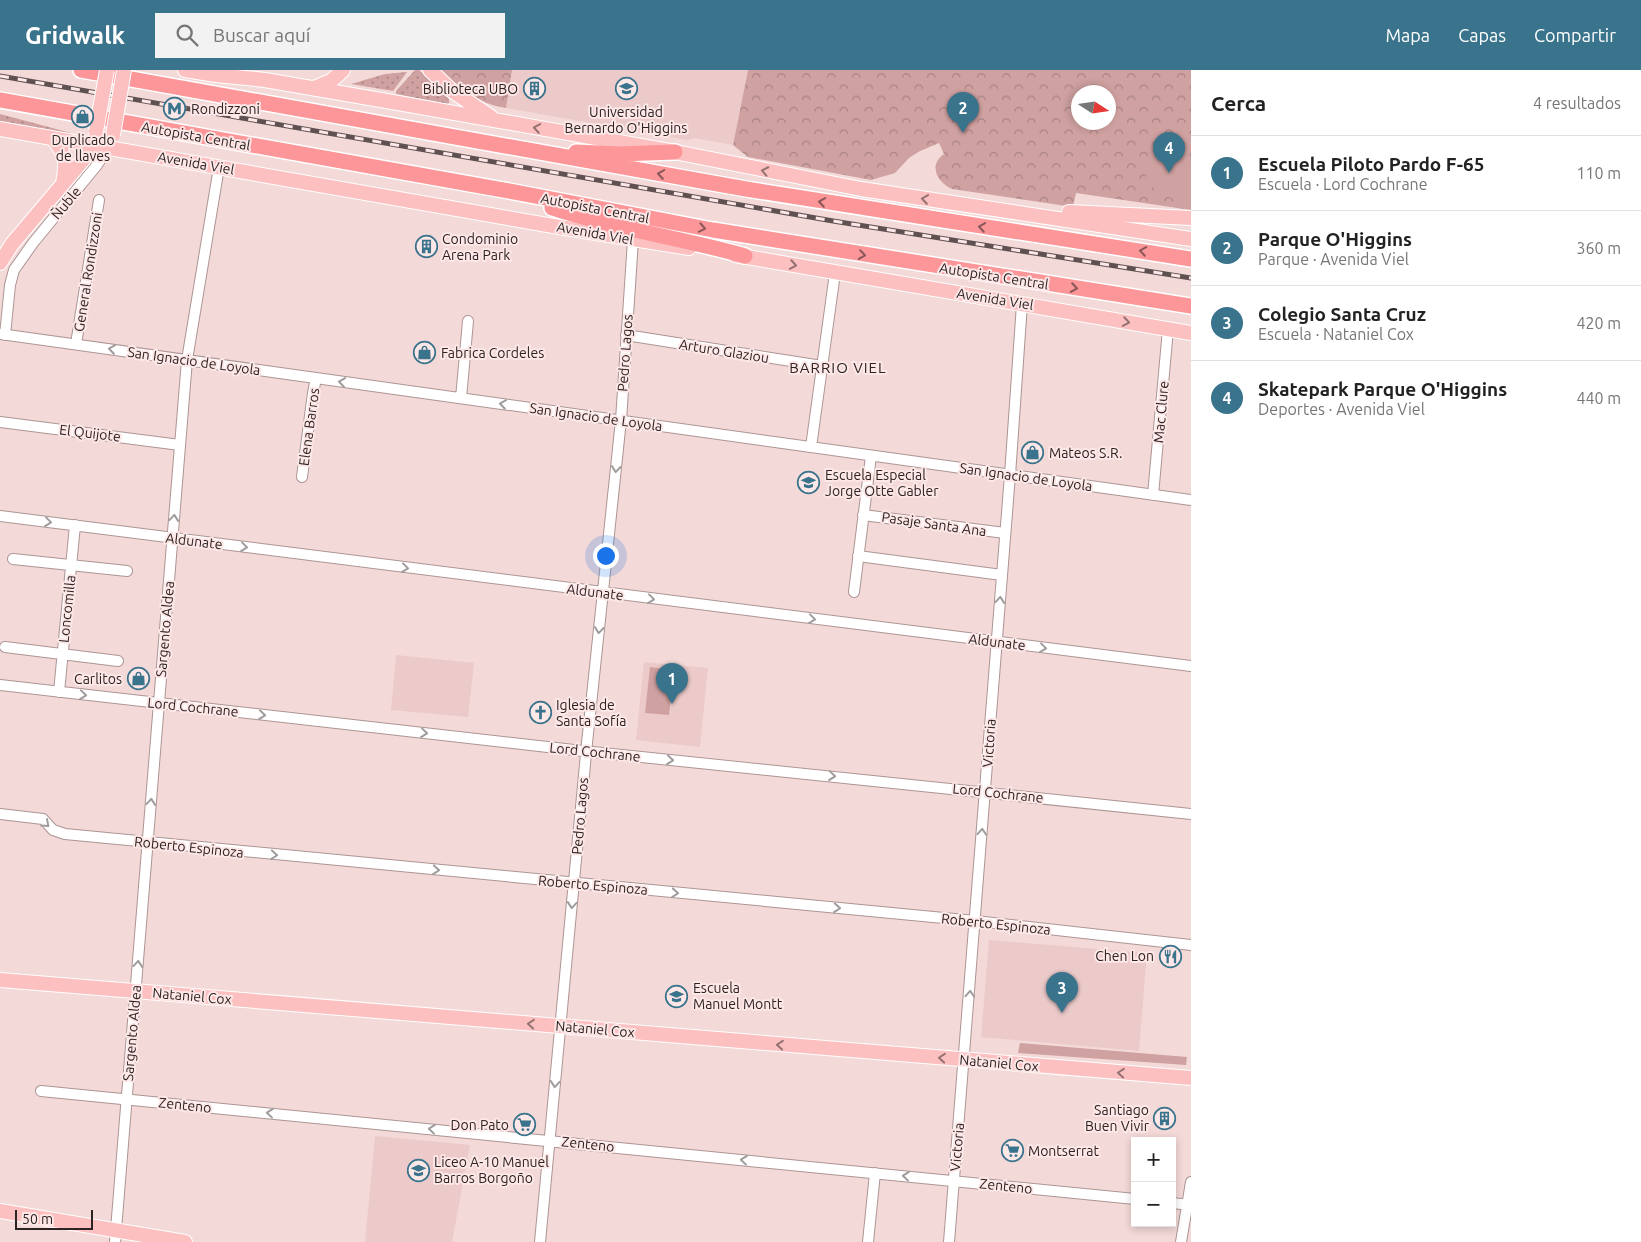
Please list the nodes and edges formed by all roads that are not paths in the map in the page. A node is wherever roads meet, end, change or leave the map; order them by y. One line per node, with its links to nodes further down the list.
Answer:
1 (81, 70): 14 (highway)
2 (107, 70): 13 (main road, Ñuble, bridge)
3 (124, 70): 12 (main road, Ñuble, bridge)
4 (185, 70): 7 (main road)
5 (343, 70): 7 (main road)
6 (430, 70): 9 (main road)
7 (313, 88): 9 (main road)
8 (0, 100): 18 (highway, Autopista Central)
9 (496, 120): 15 (main road, one-way to 9)
10 (0, 129): 11 (main road, Avenida Viel)
11 (52, 138): 13 (main road, Avenida Viel); 17 (main road)
12 (111, 142): 13 (main road, Avenida Viel); 16 (main road, Avenida Viel); 34 (street, Ñuble)
13 (91, 145): 17 (main road, Ñuble)
14 (533, 152): 15 (highway); 26 (highway, one-way to 14)
15 (674, 152): 20 (main road, one-way to 15)
16 (218, 167): 23 (main road, Avenida Viel); 37 (street, Sargento Aldea)
17 (62, 185): 24 (main road, Ñuble)
18 (509, 191): 25 (highway); 30 (highway, Autopista Central, one-way to 30)
19 (99, 200): 36 (street, General Rondizzoni)
20 (1025, 214): 21 (main road); 22 (main road)
21 (1191, 218)
22 (1191, 239)
23 (633, 240): 25 (main road, Avenida Viel); 35 (street, Pedro Lagos)
24 (6, 243): 27 (main road, Ñuble)
25 (746, 256): 28 (main road, Avenida Viel, one-way to 28)
26 (1191, 259)
27 (0, 263)
28 (836, 273): 29 (main road, Avenida Viel); 38 (street)
29 (1022, 304): 32 (main road, Avenida Viel, one-way to 32); 46 (street, Victoria)
30 (1191, 306)
31 (468, 322): 40 (street)
32 (1168, 329): 33 (main road, Avenida Viel); 48 (street, Mac Clure)
33 (1191, 332)
34 (2, 334): 36 (street, San Ignacio de Loyola)
35 (626, 335): 38 (street, Arturo Glaziou); 41 (street, Pedro Lagos)
36 (76, 344): 37 (street, San Ignacio de Loyola, one-way to 36)
37 (187, 360): 39 (street, San Ignacio de Loyola); 43 (street, Sargento Aldea)
38 (822, 366): 44 (street)
39 (316, 378): 40 (street, San Ignacio de Loyola, one-way to 39); 47 (street, Elena Barros)
40 (461, 398): 41 (street, San Ignacio de Loyola, one-way to 40)
41 (620, 420): 44 (street, San Ignacio de Loyola); 61 (street, Pedro Lagos, one-way to 61)
42 (0, 422): 43 (street, El Quijote)
43 (180, 445): 54 (street, Sargento Aldea, one-way to 43)
44 (811, 447): 45 (street, San Ignacio de Loyola)
45 (871, 456): 46 (street, San Ignacio de Loyola); 50 (street)
46 (1010, 475): 48 (street, San Ignacio de Loyola); 53 (street, Victoria)
47 (302, 477)
48 (1153, 495): 49 (street, San Ignacio de Loyola)
49 (1191, 500)
50 (864, 514): 53 (street, Pasaje Santa Ana); 55 (street)
51 (0, 516): 52 (street, Aldunate, one-way to 52)
52 (75, 526): 54 (street, Aldunate); 57 (street, Loncomilla)
53 (1005, 533): 59 (street, Victoria)
54 (173, 538): 61 (street, Aldunate, one-way to 61); 69 (street, Sargento Aldea)
55 (858, 556): 59 (street); 60 (street)
56 (13, 559): 57 (street)
57 (71, 565): 58 (street); 64 (street, Loncomilla)
58 (128, 571)
59 (1002, 576): 62 (street, Victoria, one-way to 59)
60 (854, 592)
61 (603, 593): 62 (street, Aldunate, one-way to 62); 70 (street, Pedro Lagos, one-way to 70)
62 (997, 642): 66 (street, Aldunate, one-way to 66); 71 (street, Victoria)
63 (5, 647): 64 (street)
64 (63, 654): 65 (street); 68 (street, Loncomilla)
65 (118, 661)
66 (1191, 666)
67 (0, 685): 68 (street, Lord Cochrane)
68 (59, 692): 69 (street, Lord Cochrane, one-way to 69)
69 (159, 704): 70 (street, Lord Cochrane, one-way to 70); 74 (street, Sargento Aldea, one-way to 69)
70 (586, 752): 71 (street, Lord Cochrane, one-way to 71); 75 (street, Pedro Lagos)
71 (985, 792): 73 (street, Lord Cochrane); 76 (street, Victoria, one-way to 71)
72 (0, 814): 74 (street, Roberto Espinoza, one-way to 74)
73 (1191, 814)
74 (148, 843): 75 (street, Roberto Espinoza, one-way to 75); 79 (street, Sargento Aldea, one-way to 74)
75 (574, 884): 76 (street, Roberto Espinoza, one-way to 76); 80 (street, Pedro Lagos, one-way to 80)
76 (975, 921): 77 (street, Roberto Espinoza); 81 (street, Victoria, one-way to 76)
77 (1191, 945)
78 (0, 980): 79 (main road, Nataniel Cox)
79 (136, 991): 80 (main road, Nataniel Cox, one-way to 79); 84 (street, Sargento Aldea)
80 (561, 1026): 81 (main road, Nataniel Cox, one-way to 80); 85 (street, Pedro Lagos, one-way to 85)
81 (964, 1060): 82 (main road, Nataniel Cox, one-way to 81); 87 (street, Victoria)
82 (1191, 1078)
83 (40, 1091): 84 (street, Zenteno)
84 (126, 1099): 85 (street, Zenteno, one-way to 84); 93 (street, Sargento Aldea)
85 (550, 1141): 86 (street, Zenteno, one-way to 85); 95 (street, Pedro Lagos)
86 (875, 1173): 87 (street, Zenteno, one-way to 86); 96 (street)
87 (954, 1181): 89 (street, Zenteno); 97 (street, Victoria)
88 (1191, 1182): 91 (street)
89 (1131, 1199)
90 (1176, 1203): 91 (street)
91 (1189, 1204): 98 (street)
92 (0, 1212): 93 (main road)
93 (115, 1236): 94 (main road)
94 (184, 1242)
95 (540, 1242)
96 (868, 1242)
97 (949, 1242)
98 (1181, 1242)

